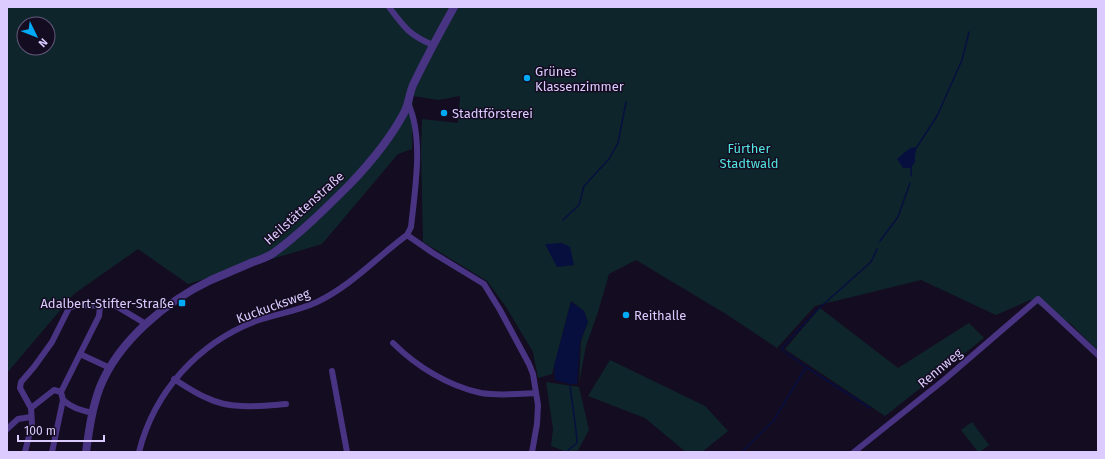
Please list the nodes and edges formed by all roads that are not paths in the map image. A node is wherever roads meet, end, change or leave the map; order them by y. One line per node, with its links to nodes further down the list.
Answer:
1 (389, 7): 3 (street)
2 (454, 7): 3 (street, Heilstättenstraße)
3 (433, 45): 4 (street, Heilstättenstraße)
4 (408, 103): 5 (street); 7 (street, Heilstättenstraße)
5 (407, 235): 13 (street, Kuckucksweg); 15 (street)
6 (100, 306): 7 (street); 9 (street); 18 (street)
7 (146, 324): 11 (street, Heilstättenstraße)
8 (393, 343): 15 (street)
9 (80, 354): 11 (street); 14 (street)
10 (1098, 355): 28 (street, Rennweg)
11 (110, 368): 19 (street, Heilstättenstraße)
12 (332, 371): 26 (street)
13 (174, 379): 17 (street); 25 (street, Kuckucksweg)
14 (61, 392): 16 (street); 18 (street)
15 (536, 393): 27 (street)
16 (63, 400): 19 (street); 23 (street)
17 (286, 404)
18 (31, 408): 20 (street)
19 (92, 413): 24 (street, Heilstättenstraße)
20 (31, 417): 21 (street); 22 (street)
21 (7, 429)
22 (25, 452)
23 (52, 452)
24 (86, 452)
25 (139, 452)
26 (346, 452)
27 (532, 452)
28 (854, 452)

